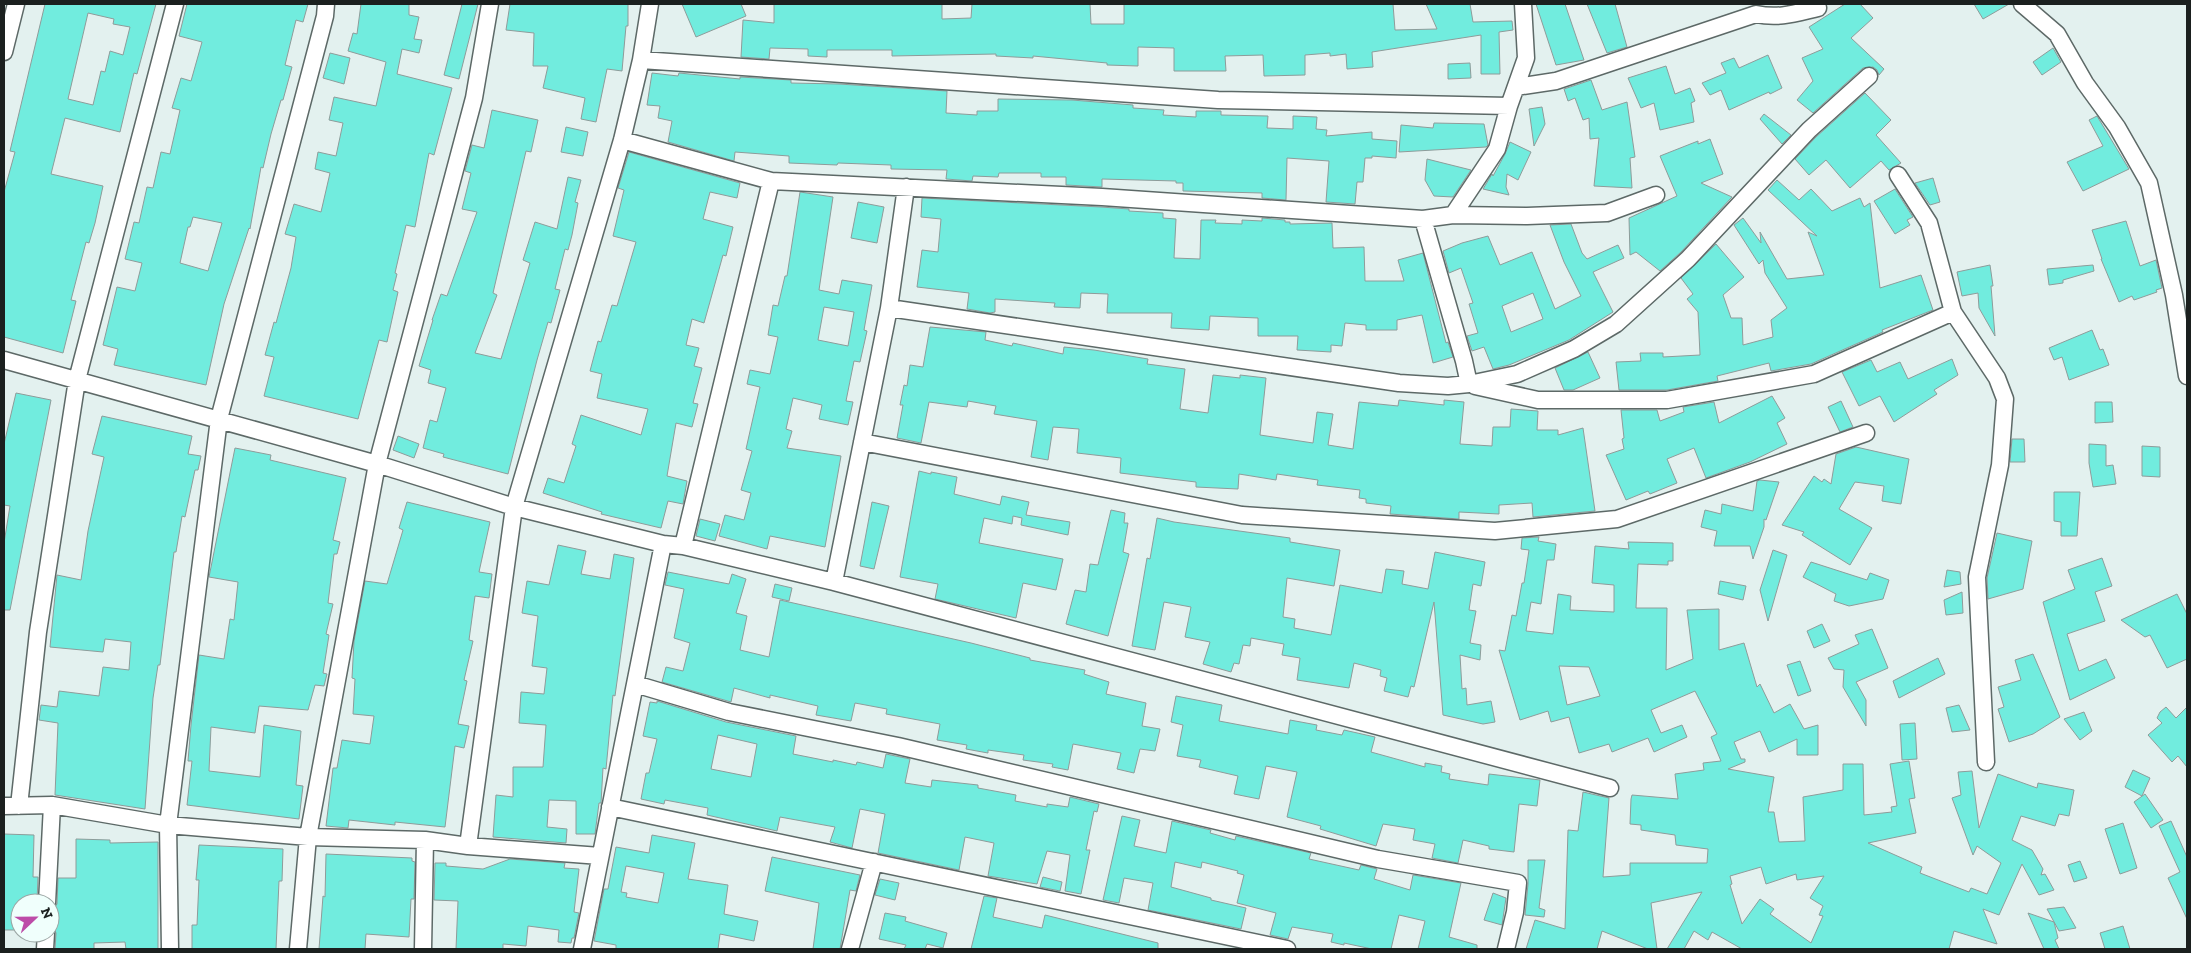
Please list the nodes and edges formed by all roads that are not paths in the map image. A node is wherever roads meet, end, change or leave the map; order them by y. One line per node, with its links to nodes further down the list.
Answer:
1 (16, 4): 9 (street)
2 (175, 4): 25 (street)
3 (326, 4): 27 (street)
4 (490, 4): 30 (street)
5 (650, 4): 10 (street)
6 (1523, 4): 12 (street)
7 (1817, 4): 12 (street)
8 (2022, 4): 24 (street)
9 (4, 52)
10 (641, 60): 13 (street); 14 (street)
11 (1869, 76): 26 (street)
12 (1516, 87): 13 (street)
13 (1509, 106): 19 (street)
14 (622, 140): 16 (street); 31 (street)
15 (1898, 175): 22 (street)
16 (771, 180): 17 (street); 33 (street)
17 (906, 187): 20 (street); 21 (street)
18 (1656, 195): 19 (street)
19 (1453, 215): 20 (street)
20 (1423, 219): 26 (street)
21 (889, 308): 26 (street); 29 (street)
22 (1954, 312): 26 (street); 36 (street)
23 (4, 360): 25 (street)
24 (2187, 376)
25 (77, 380): 27 (street); 39 (street)
26 (1469, 384)
27 (219, 419): 30 (street); 41 (street)
28 (1866, 434): 29 (street)
29 (862, 442): 34 (street)
30 (377, 464): 31 (street); 42 (street)
31 (514, 507): 32 (street); 44 (street)
32 (663, 544): 33 (street); 35 (street)
33 (682, 546): 34 (street)
34 (834, 582): 37 (street)
35 (635, 684): 40 (street); 54 (street)
36 (1986, 762)
37 (1610, 788)
38 (52, 805): 39 (street); 41 (street); 47 (street)
39 (11, 806)
40 (610, 806): 45 (street); 46 (street)
41 (168, 825): 42 (street); 48 (street)
42 (308, 837): 43 (street); 49 (street)
43 (425, 840): 44 (street); 50 (street)
44 (468, 846): 45 (street)
45 (600, 856): 51 (street)
46 (874, 862): 52 (street); 53 (street)
47 (48, 893)
48 (170, 949)
49 (298, 949)
50 (423, 949)
51 (582, 949)
52 (850, 949)
53 (1287, 949)
54 (1506, 949)

